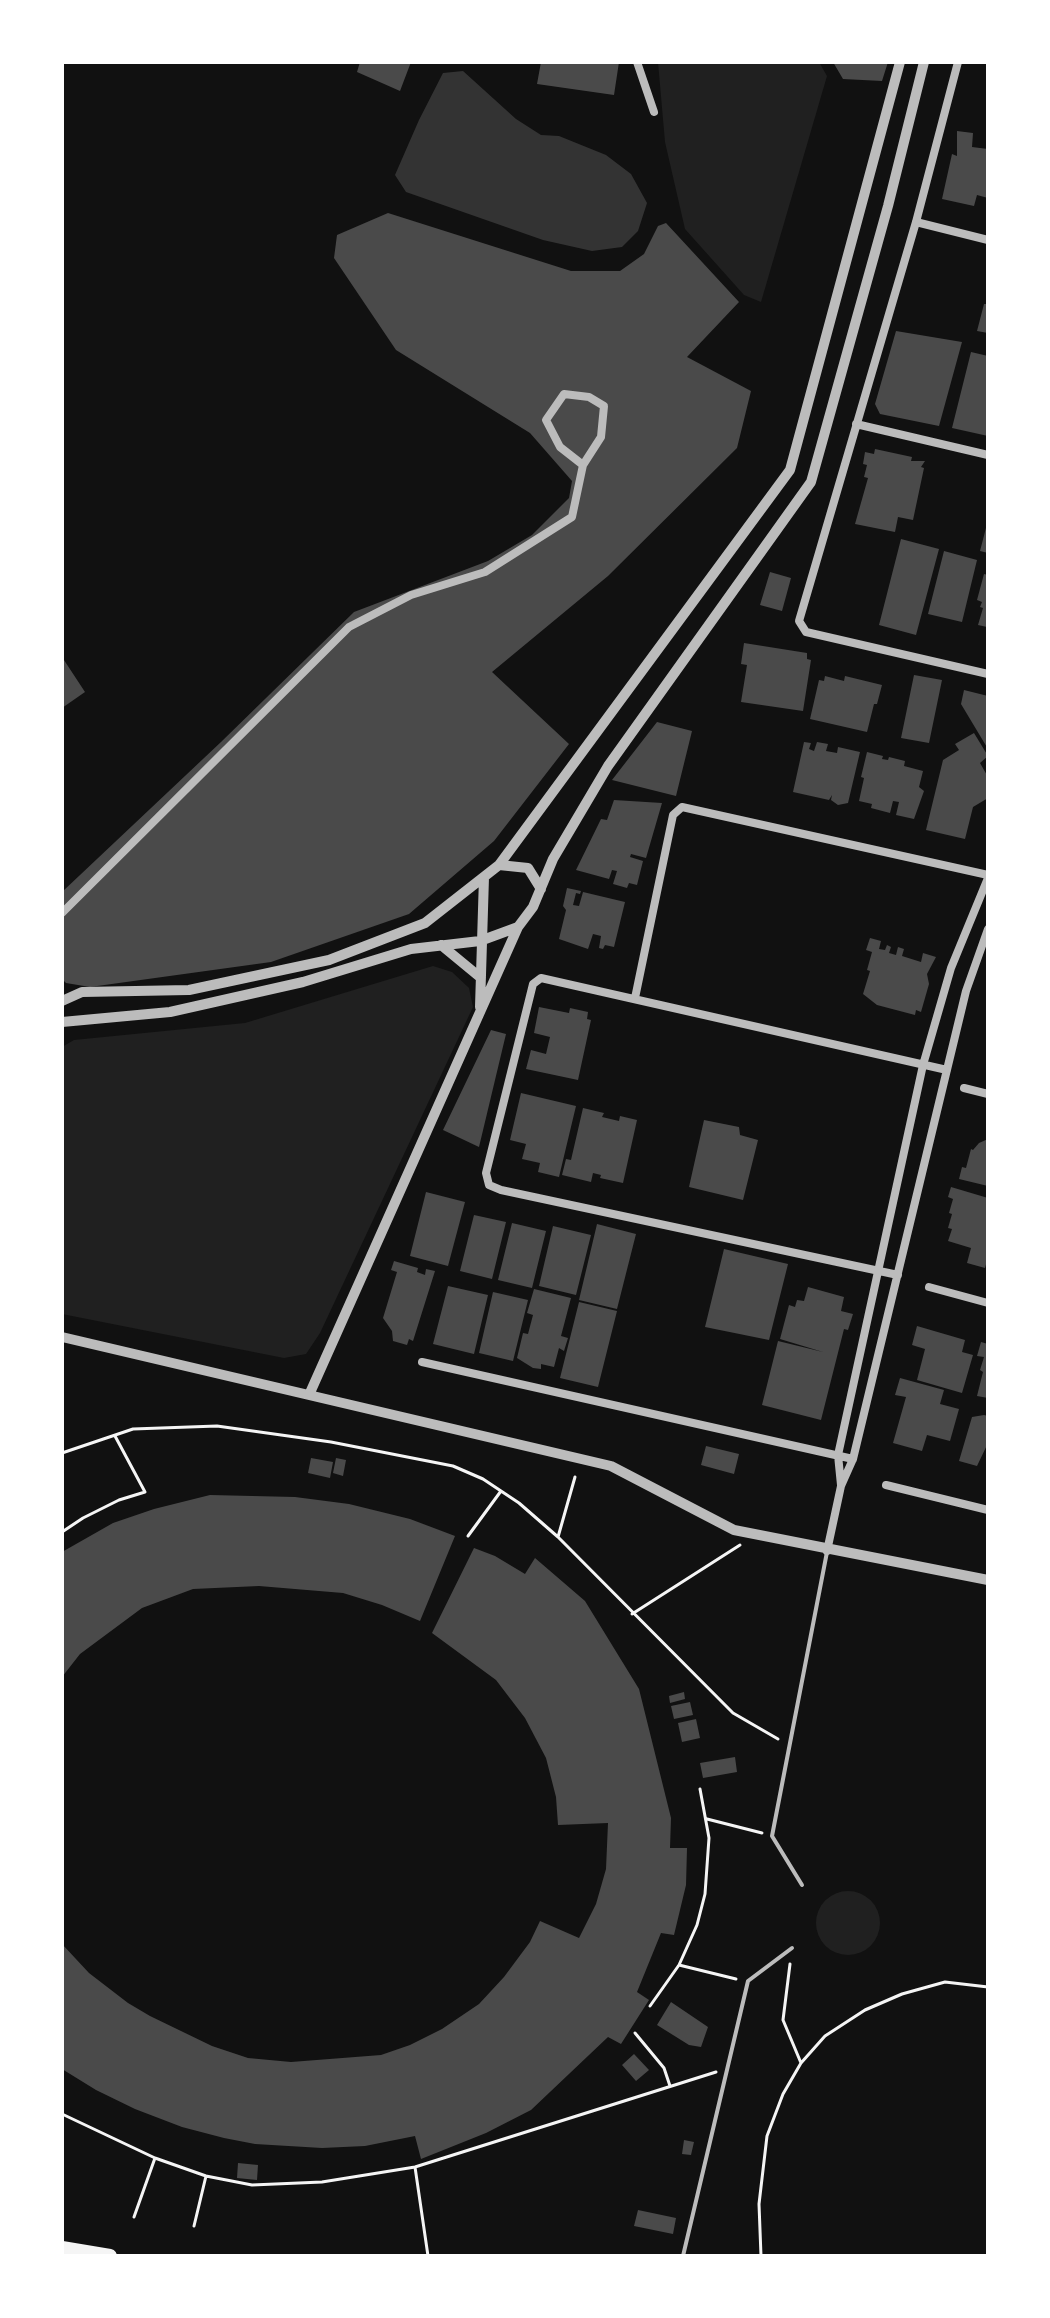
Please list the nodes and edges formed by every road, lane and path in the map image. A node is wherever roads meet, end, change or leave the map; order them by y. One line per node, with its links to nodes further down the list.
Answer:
1 (637, 62): 5 (street)
2 (900, 62): 12 (street)
3 (924, 62): 15 (street)
4 (958, 62): 6 (street)
5 (654, 112)
6 (916, 222): 7 (street); 8 (street)
7 (988, 240)
8 (856, 424): 9 (street); 11 (street)
9 (988, 455)
10 (583, 465): 10 (street); 16 (street)
11 (988, 674)
12 (499, 865): 13 (street); 15 (street)
13 (484, 877): 19 (street); 23 (street)
14 (988, 877): 22 (street); 26 (street)
15 (541, 889): 17 (street)
16 (62, 913)
17 (518, 927): 19 (street); 24 (street)
18 (988, 929): 27 (street)
19 (480, 941): 20 (street); 21 (street)
20 (441, 945): 21 (street); 25 (street)
21 (481, 978): 24 (street)
22 (635, 998): 26 (street); 30 (street)
23 (62, 1001)
24 (480, 1012): 36 (street)
25 (62, 1022)
26 (923, 1065): 27 (street); 30 (street)
27 (947, 1070): 31 (street)
28 (964, 1088): 29 (street)
29 (988, 1094)
30 (880, 1270): 31 (street); 39 (street)
31 (898, 1275): 40 (street)
32 (929, 1287): 33 (street)
33 (988, 1303)
34 (62, 1337): 36 (street)
35 (422, 1362): 39 (street)
36 (309, 1395): 47 (street)
37 (115, 1435): 38 (path); 44 (path); 46 (path)
38 (62, 1453)
39 (838, 1455): 40 (street); 43 (street)
40 (853, 1459): 43 (street)
41 (575, 1477): 49 (path)
42 (886, 1485): 45 (street)
43 (841, 1486): 50 (street)
44 (502, 1490): 48 (path); 49 (path)
45 (988, 1510)
46 (62, 1532)
47 (753, 1534): 50 (street); 52 (path)
48 (468, 1536)
49 (558, 1537): 52 (path)
50 (827, 1551): 51 (street); 53 (lane)
51 (988, 1580)
52 (632, 1614): 53 (path)
53 (791, 1747): 56 (lane)
54 (700, 1789): 55 (path)
55 (707, 1819): 56 (path); 59 (path)
56 (772, 1836): 57 (lane)
57 (802, 1885)
58 (792, 1948): 60 (lane); 64 (path)
59 (679, 1965): 60 (path); 62 (path)
60 (748, 1981): 65 (lane)
61 (988, 1987): 64 (path)
62 (650, 2006)
63 (635, 2033): 66 (path)
64 (801, 2063): 77 (path)
65 (727, 2068): 66 (path); 76 (lane)
66 (670, 2086): 69 (path)
67 (62, 2114): 68 (path)
68 (155, 2158): 70 (path); 71 (path)
69 (415, 2167): 70 (path); 75 (path)
70 (206, 2176): 72 (path)
71 (134, 2217)
72 (194, 2226)
73 (62, 2248): 74 (highway)
74 (110, 2256)
75 (428, 2256)
76 (683, 2256)
77 (761, 2256)

